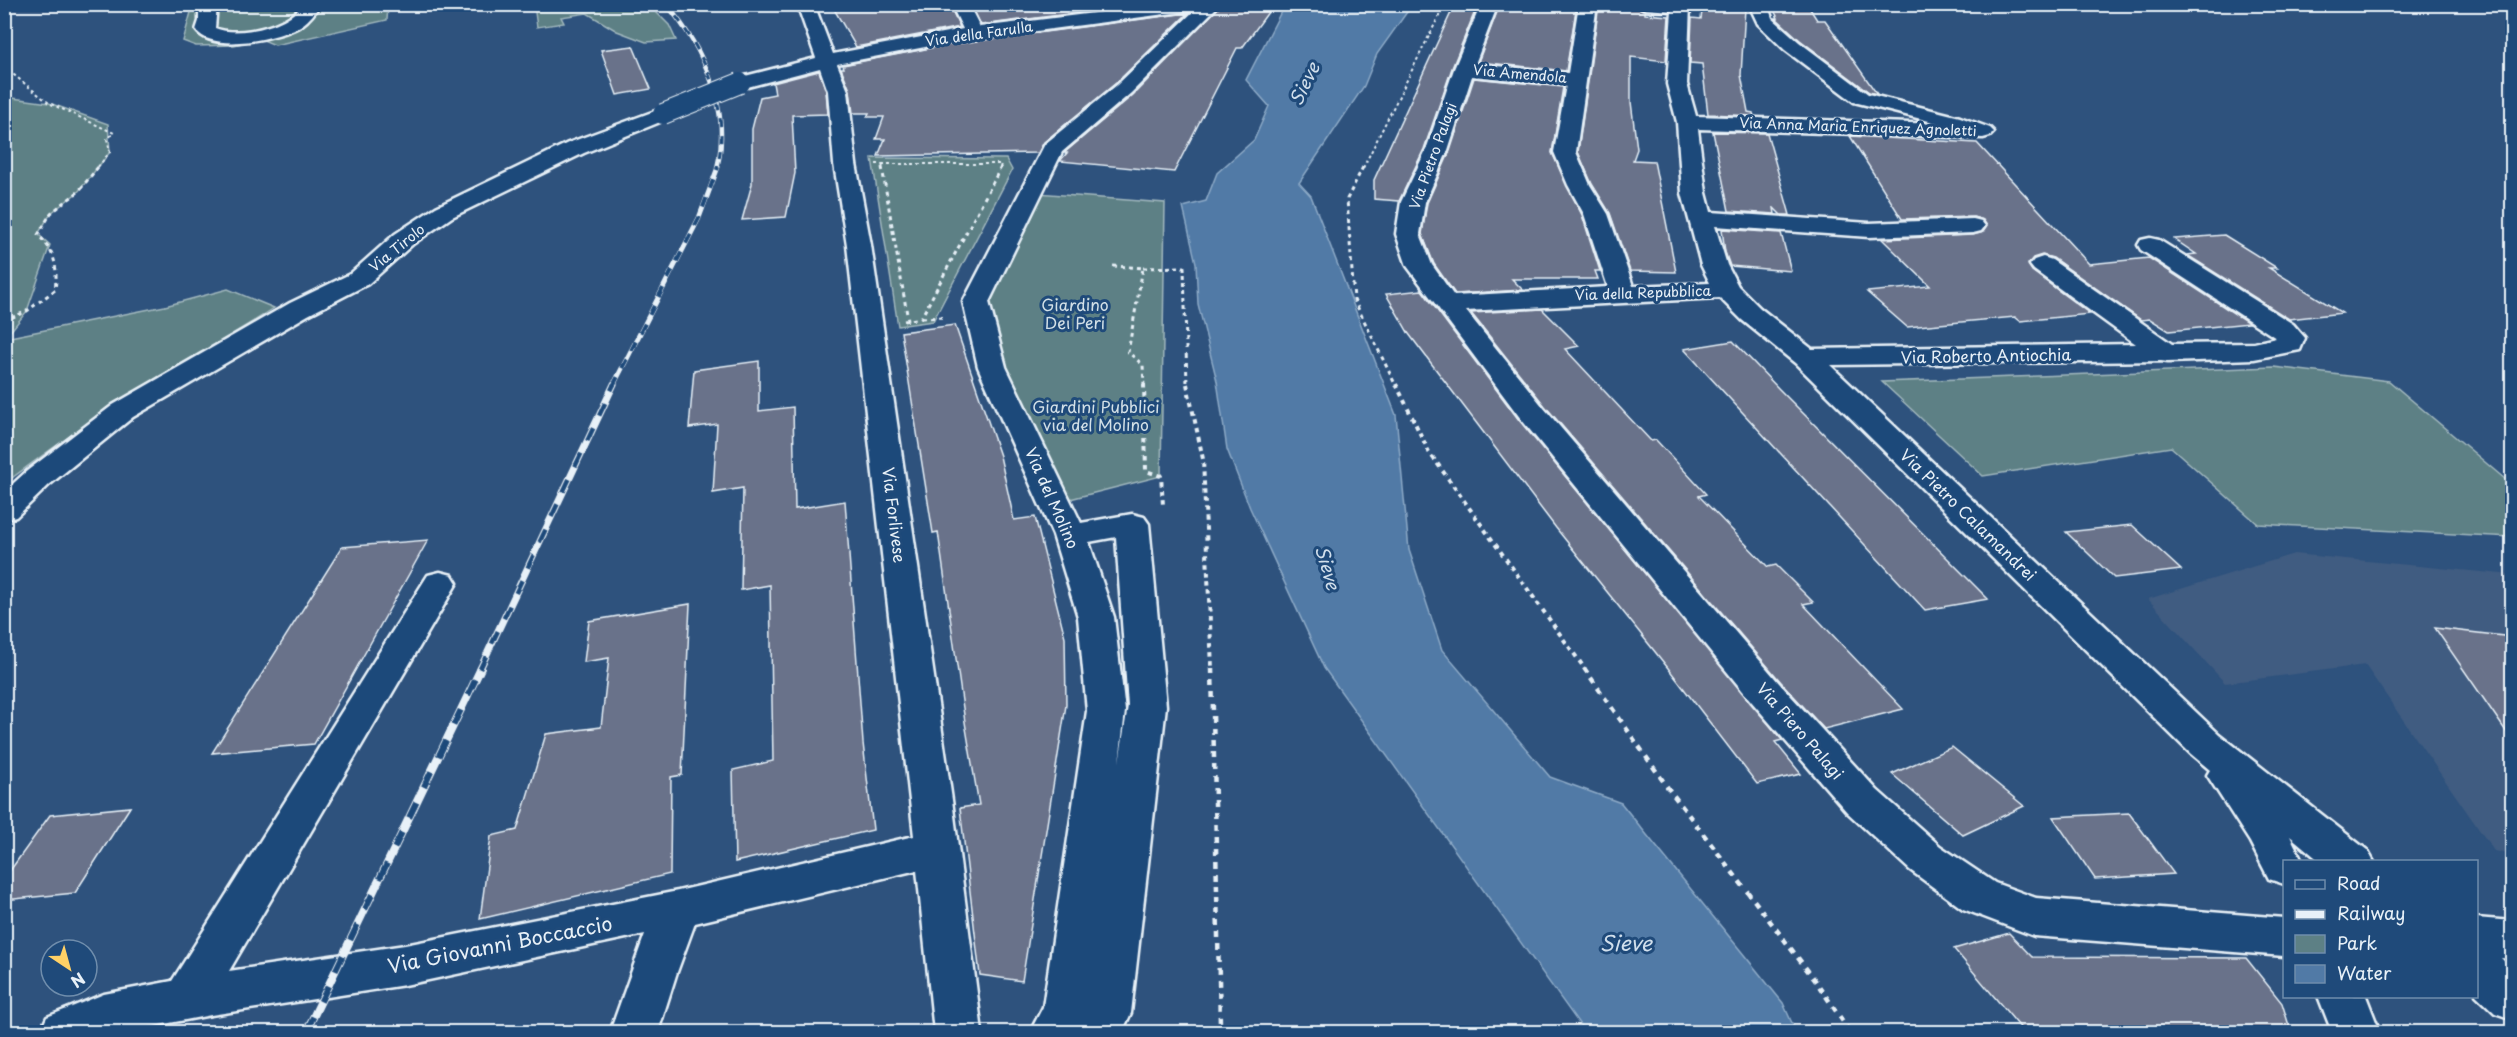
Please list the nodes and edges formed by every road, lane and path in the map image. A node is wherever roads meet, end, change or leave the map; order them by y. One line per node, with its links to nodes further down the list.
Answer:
1 (10, 4): 13 (path)
2 (208, 4): 3 (street)
3 (312, 4)
4 (805, 4): 17 (street, Via Forlivese)
5 (959, 4): 16 (street)
6 (1202, 4): 16 (street, Via della Farulla)
7 (1212, 4): 40 (street, Via del Molino)
8 (1444, 4): 59 (path)
9 (1490, 4): 19 (street, Via Pietro Palagi)
10 (1588, 4): 20 (street)
11 (1645, 4): 12 (street)
12 (1681, 6): 21 (street, Via della Repubblica)
13 (4, 8)
14 (1760, 9): 21 (street, Via Anna Maria Enriquez Agnoletti)
15 (987, 15): 16 (street)
16 (972, 29): 17 (street, Via della Farulla)
17 (828, 59): 35 (street, Via Forlivese); 38 (street, Via Tirolo, bridge)
18 (4, 67): 34 (path)
19 (1464, 69): 20 (street, Via Amendola); 32 (street, Via Pietro Palagi)
20 (1576, 80): 31 (street)
21 (1687, 122): 24 (street, Via della Repubblica)
22 (872, 164): 23 (path)
23 (882, 164): 33 (path); 33 (path)
24 (1701, 218): 25 (street); 30 (street, Via della Repubblica)
25 (1973, 226)
26 (2150, 245): 36 (street, Via Roberto Antiochia)
27 (2043, 265): 36 (street)
28 (1113, 266): 29 (path)
29 (1143, 268): 39 (path); 58 (path)
30 (1727, 290): 31 (street, Via della Repubblica); 37 (street, Via Pietro Calamandrei)
31 (1623, 293): 32 (street, Via della Repubblica)
32 (1447, 304): 47 (street, Via Piero Palagi)
33 (908, 320): 35 (path)
34 (4, 321)
35 (870, 326): 43 (street, Via Forlivese)
36 (2168, 354): 37 (street, Via Roberto Antiochia)
37 (1805, 357): 42 (street, Via Pietro Calamandrei)
38 (4, 510)
39 (1132, 524): 40 (street); 54 (street)
40 (1070, 535): 54 (street, Via del Molino)
41 (440, 583): 51 (street)
42 (2205, 744): 44 (street); 45 (street)
43 (936, 848): 46 (street, Via Giovanni Boccaccio); 57 (street, Via Forlivese)
44 (2351, 860)
45 (2283, 865)
46 (678, 909): 51 (street, Via Giovanni Boccaccio); 56 (street)
47 (2283, 937)
48 (2478, 937): 49 (street)
49 (2512, 940)
50 (2478, 967): 53 (street)
51 (187, 998): 55 (street, Via Giovanni Boccaccio)
52 (2343, 998): 60 (street)
53 (2512, 998)
54 (1060, 1022)
55 (64, 1032)
56 (634, 1032)
57 (958, 1032)
58 (1218, 1032)
59 (1850, 1032)
60 (2356, 1032)

